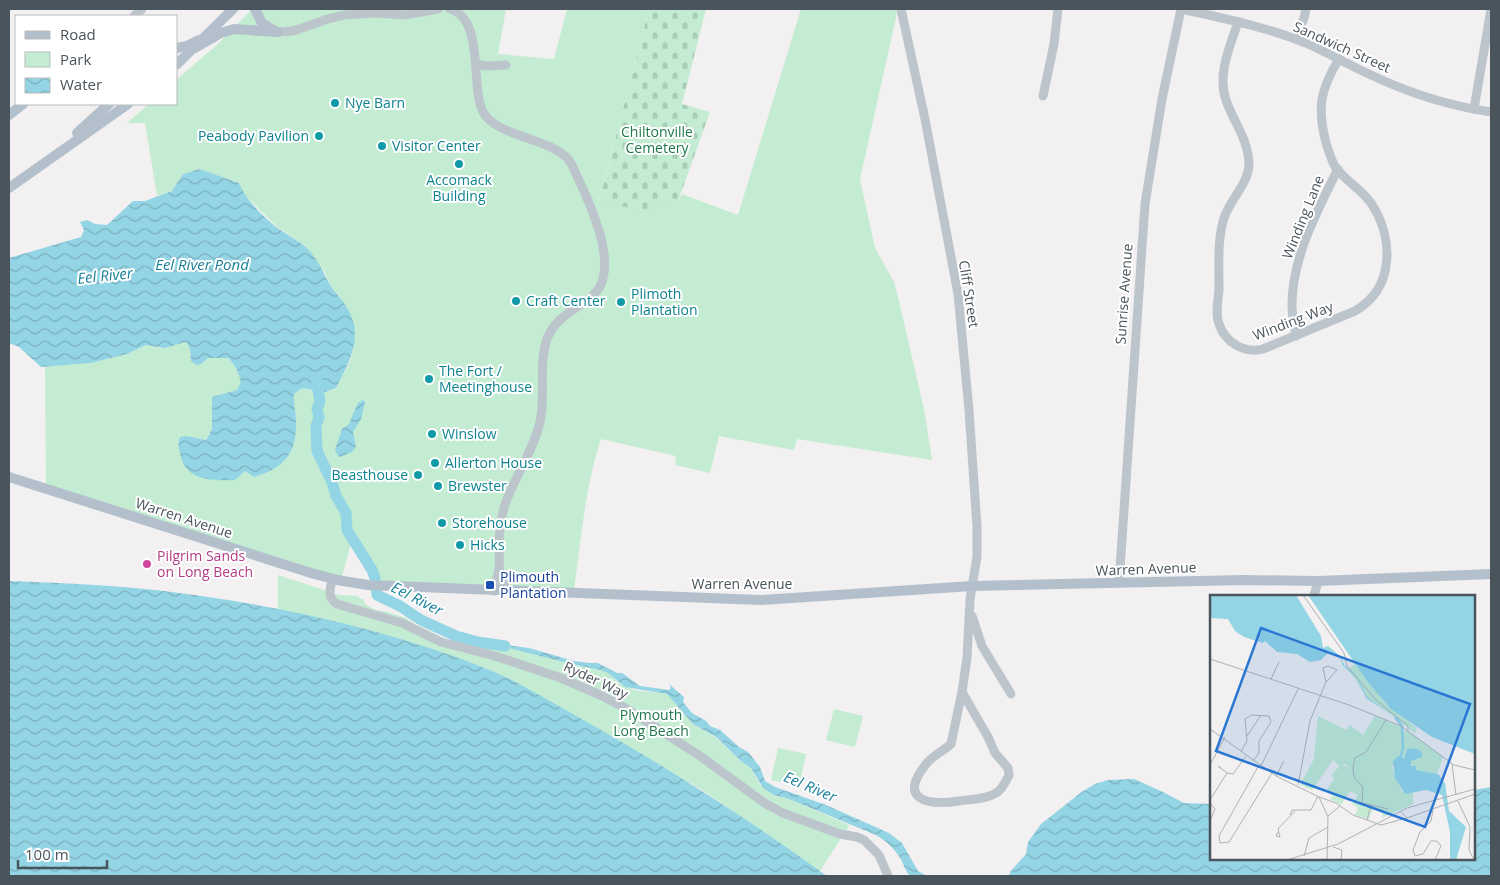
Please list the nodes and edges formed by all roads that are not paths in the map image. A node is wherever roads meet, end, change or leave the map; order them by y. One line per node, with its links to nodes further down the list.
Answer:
1 (233, 9): 14 (main road)
2 (255, 9): 13 (main road)
3 (438, 9): 10 (street)
4 (450, 9): 20 (street)
5 (902, 9): 39 (street, Cliff Street)
6 (1058, 9): 22 (street)
7 (1181, 9): 11 (street, Sandwich Street); 38 (street, Sunrise Avenue)
8 (1306, 9): 15 (street)
9 (1491, 9): 26 (street)
10 (390, 11): 13 (street)
11 (1197, 11): 12 (street, Sandwich Street)
12 (1238, 22): 15 (street, Sandwich Street); 32 (street, Winding Way)
13 (278, 32): 17 (main road)
14 (208, 34): 16 (main road); 17 (main road)
15 (1295, 39): 18 (street, Sandwich Street)
16 (178, 48)
17 (195, 48): 19 (main road)
18 (1339, 59): 26 (street, Sandwich Street); 29 (street, Winding Way)
19 (178, 63)
20 (476, 64): 21 (street); 34 (street)
21 (506, 65)
22 (1043, 96)
23 (22, 105): 28 (main road)
24 (109, 105): 30 (main road)
25 (127, 105): 30 (main road)
26 (1474, 109): 27 (street, Sandwich Street)
27 (1491, 112)
28 (9, 115)
29 (1338, 169): 32 (street, Winding Lane); 32 (street, Winding Way)
30 (34, 171): 31 (main road)
31 (9, 188)
32 (1296, 336)
33 (9, 477): 36 (main road, Warren Avenue)
34 (499, 569): 40 (street); 41 (street)
35 (1491, 574): 37 (main road, Warren Avenue)
36 (332, 579): 40 (main road, Warren Avenue); 46 (street, Ryder Way)
37 (1318, 581): 38 (main road, Warren Avenue); 42 (street)
38 (1119, 583): 39 (main road, Warren Avenue)
39 (972, 586): 41 (main road, Warren Avenue); 43 (street, Cliff Street)
40 (494, 591): 41 (main road, Warren Avenue)
41 (505, 591)
42 (1314, 595)
43 (970, 611): 44 (street, Cliff Street); 45 (street)
44 (962, 692): 44 (street, Cliff Street)
45 (1011, 694)
46 (888, 876)

